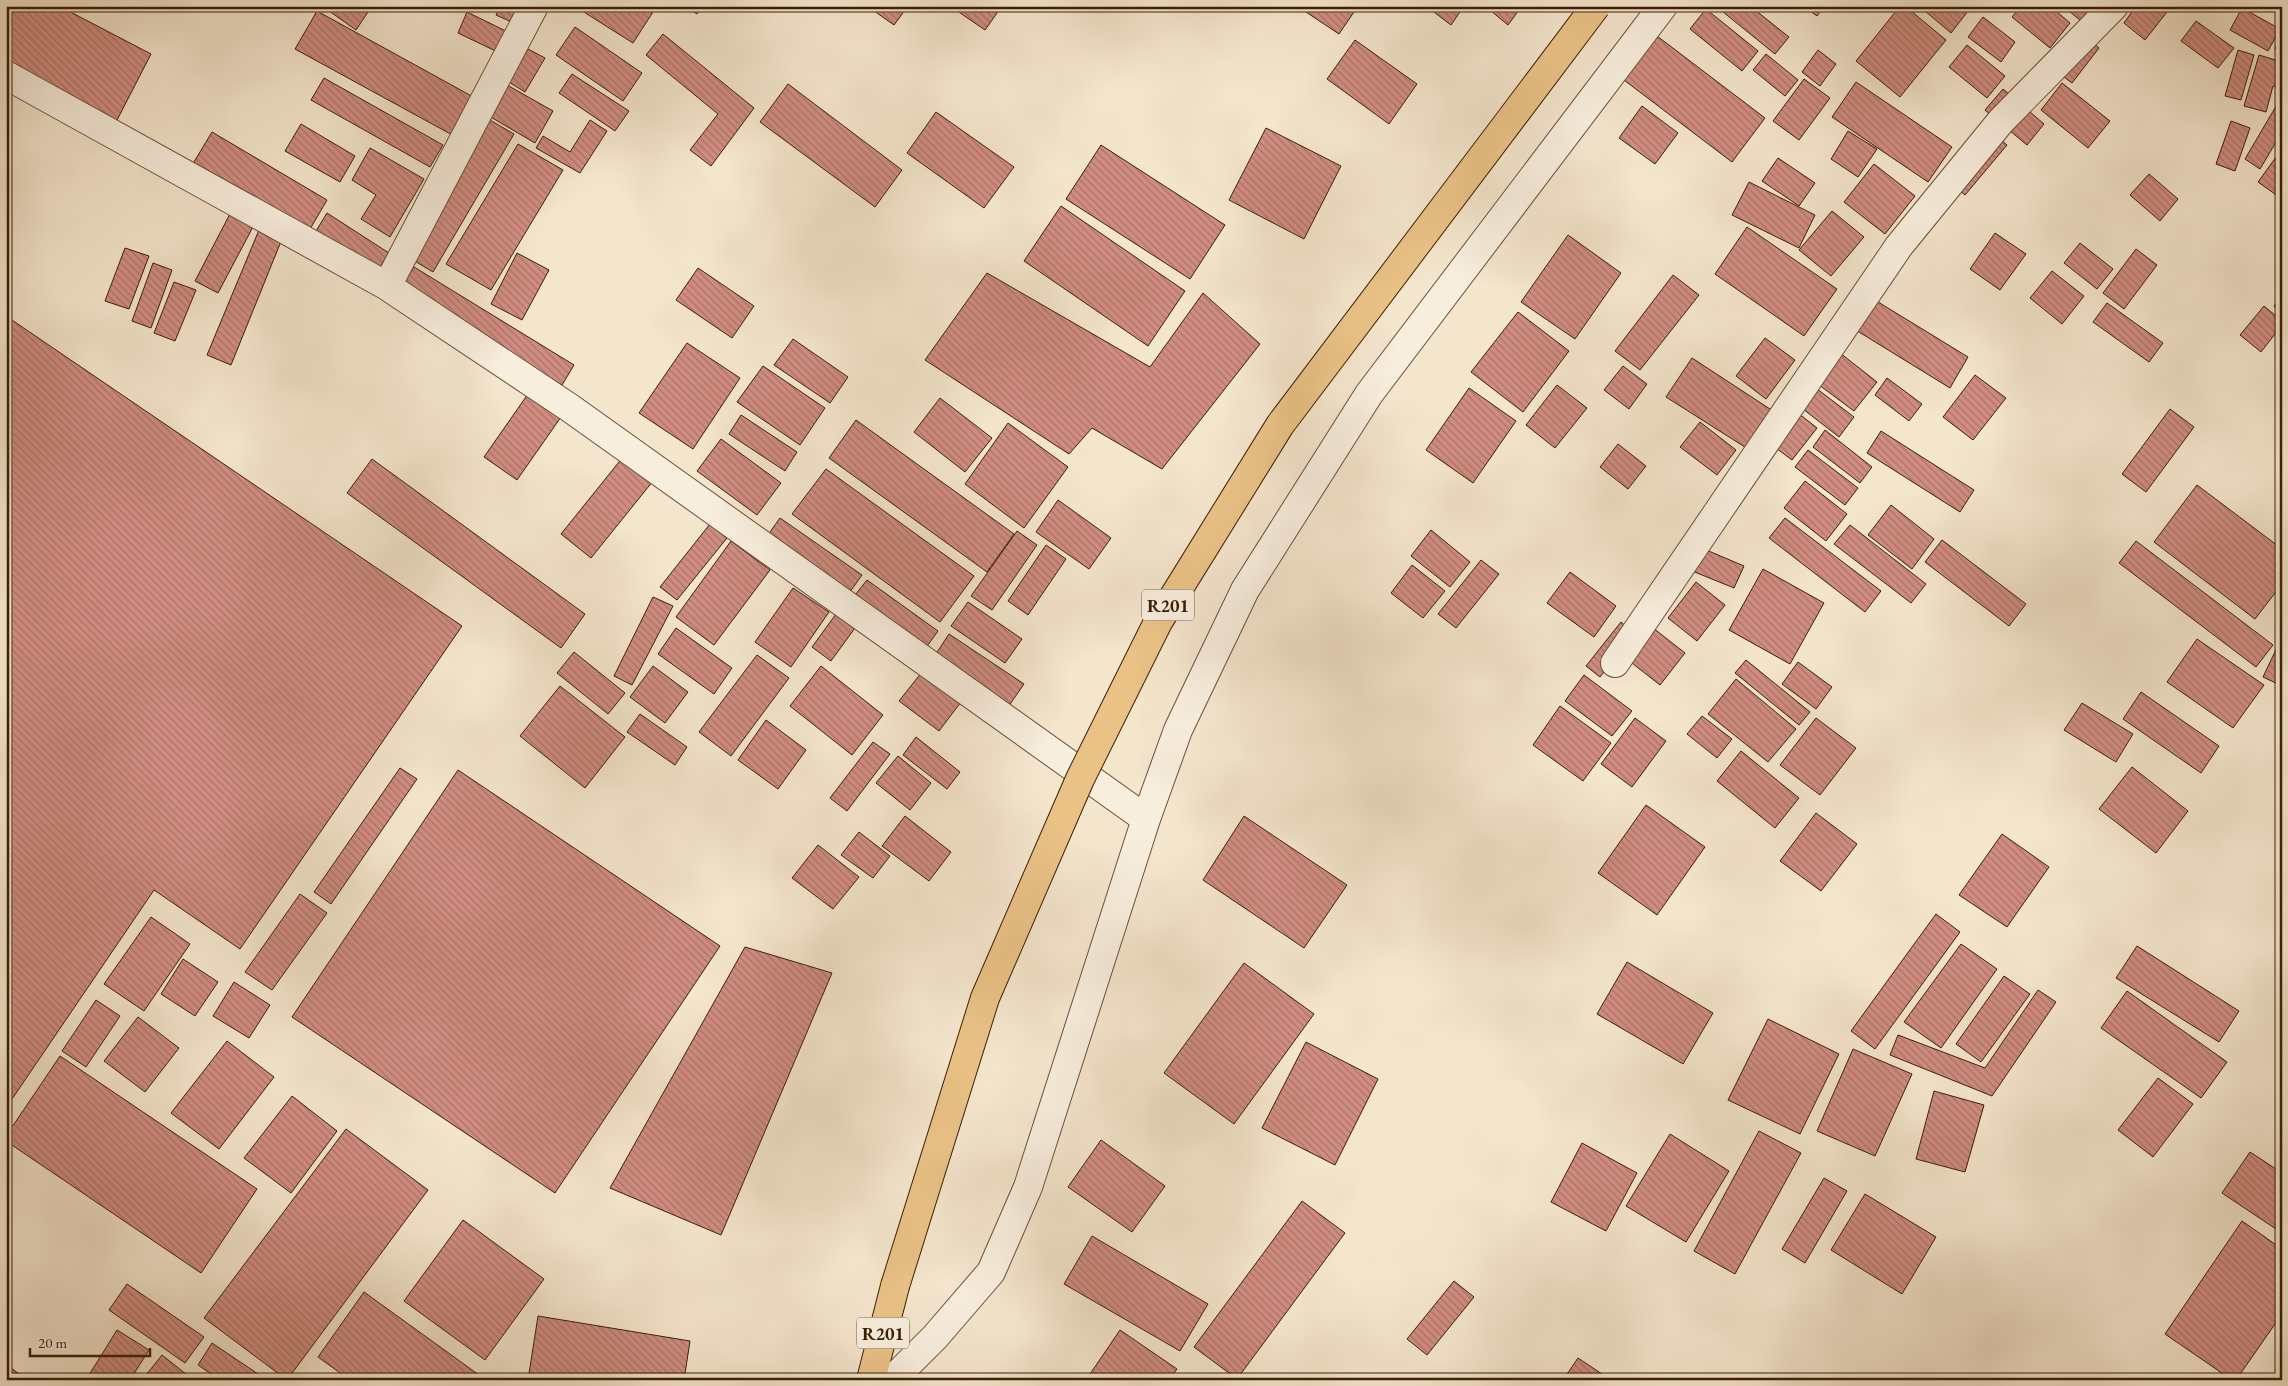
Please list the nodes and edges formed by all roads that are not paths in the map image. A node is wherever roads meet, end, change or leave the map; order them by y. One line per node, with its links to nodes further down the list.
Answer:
1 (534, 6): 6 (street)
2 (1596, 6): 9 (main road, R201, bridge)
3 (1663, 6): 8 (street)
4 (2114, 6): 7 (street)
5 (6, 75): 6 (street)
6 (387, 286): 8 (street)
7 (1615, 663)
8 (1146, 819): 10 (street)
9 (870, 1380)
10 (892, 1380)

